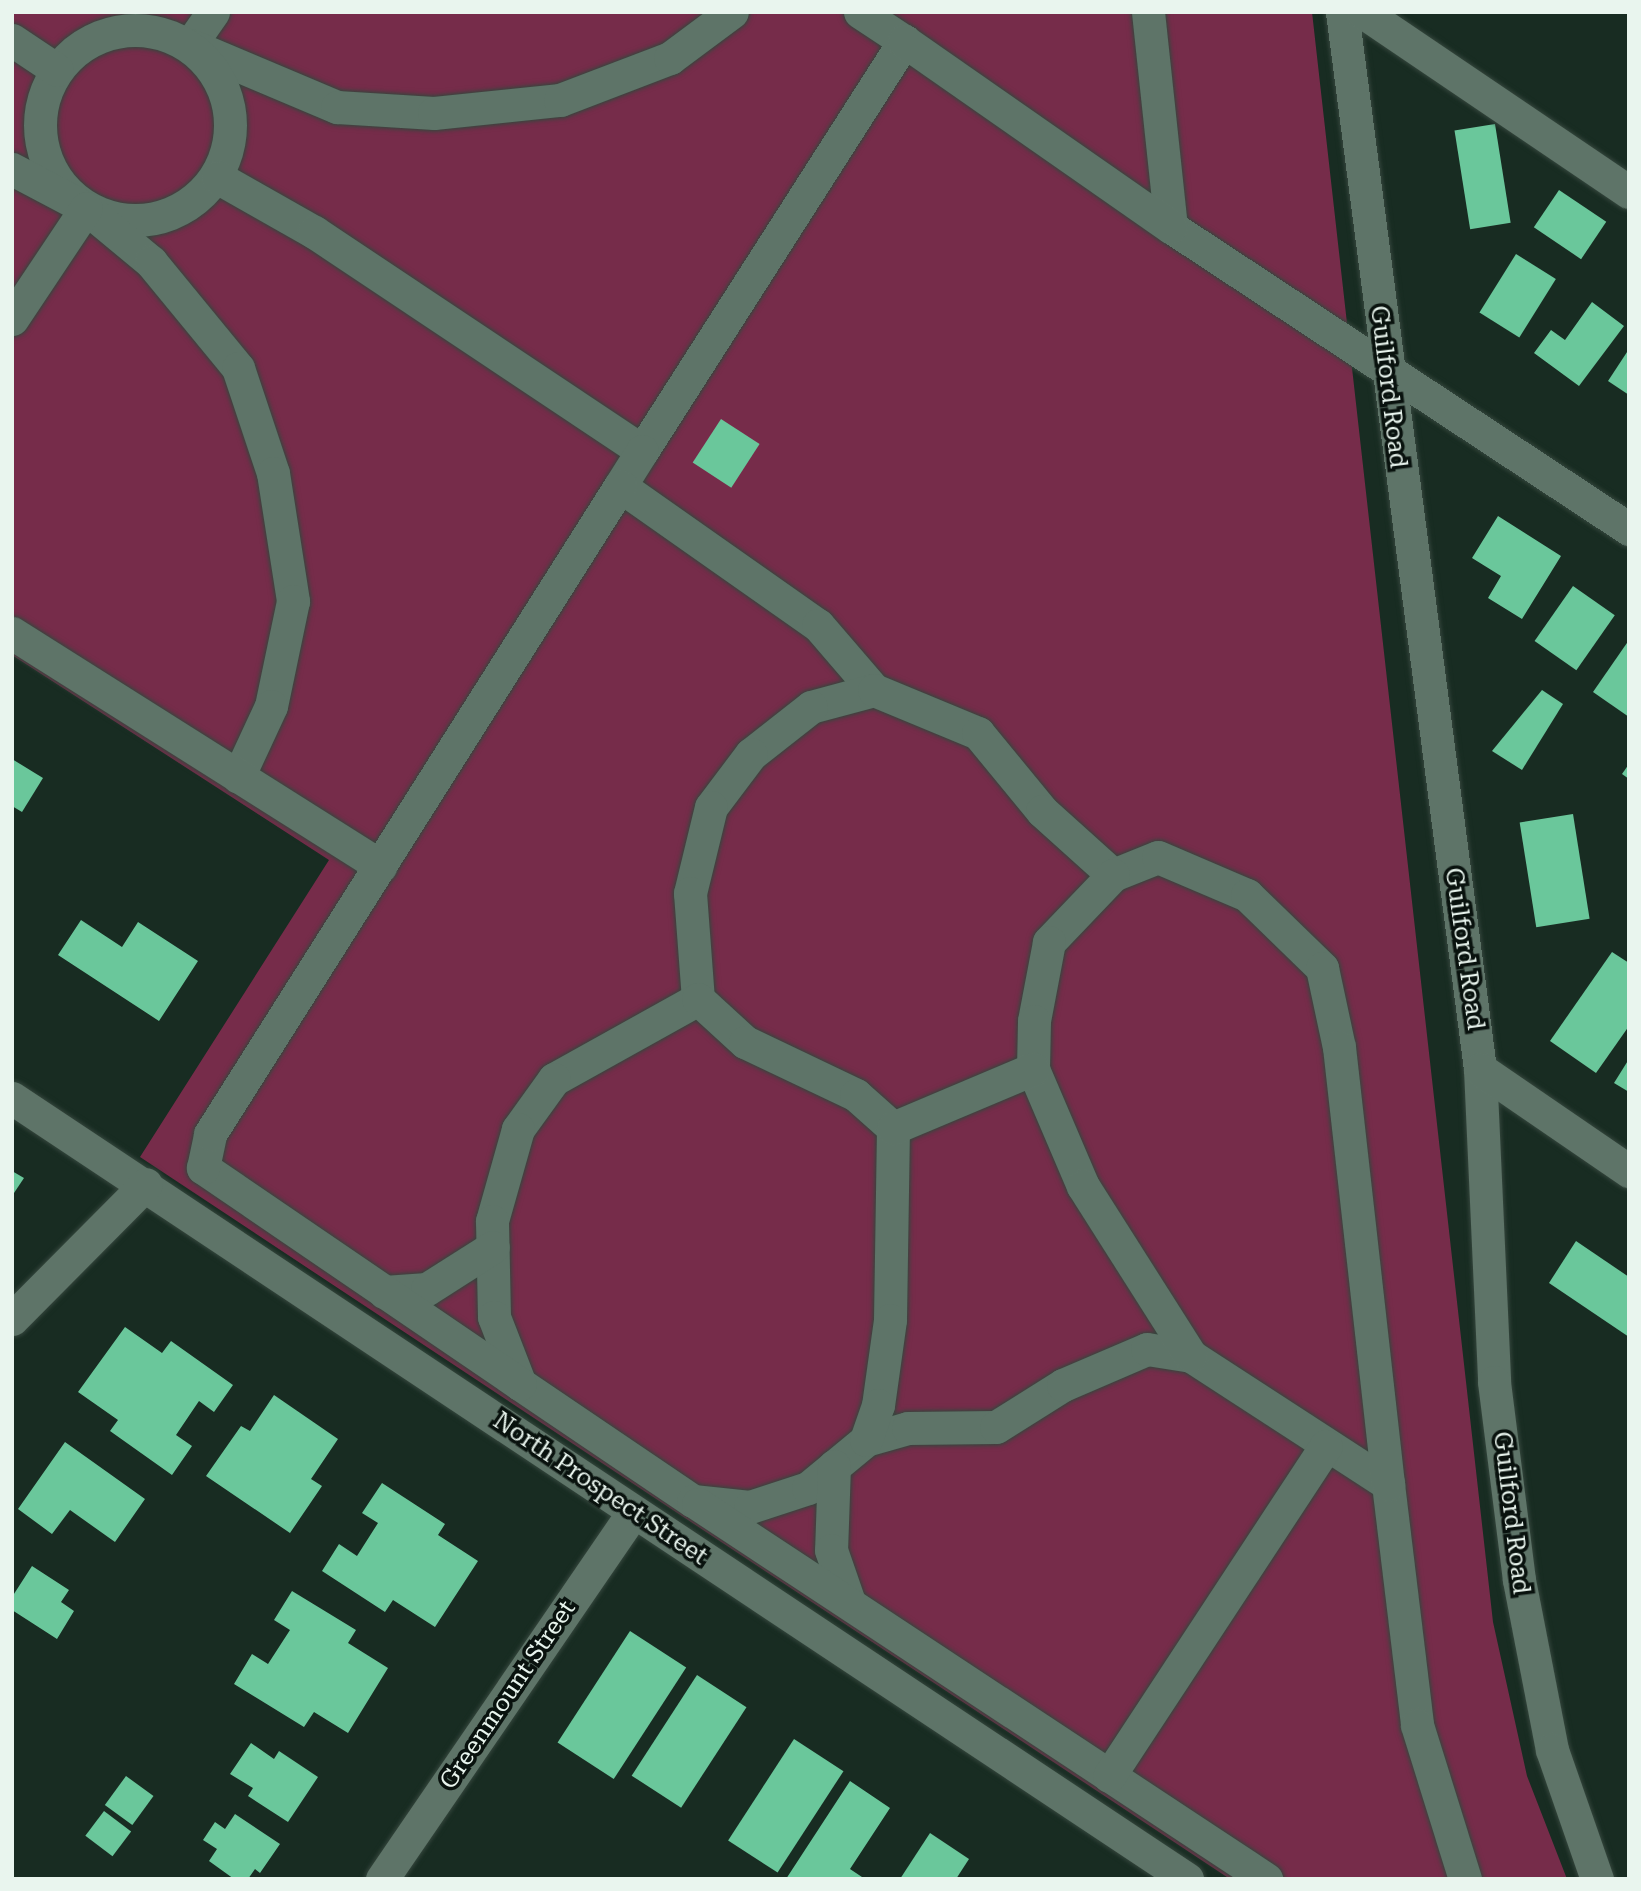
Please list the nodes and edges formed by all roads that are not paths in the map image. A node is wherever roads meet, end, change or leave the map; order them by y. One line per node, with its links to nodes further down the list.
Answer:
1 (212, 12): 10 (street)
2 (732, 12): 10 (street)
3 (860, 12): 9 (street)
4 (1148, 12): 16 (street)
5 (1342, 12): 18 (street, Guilford Road)
6 (1363, 12): 14 (street)
7 (147, 21): 10 (street); 11 (street)
8 (12, 40): 11 (street)
9 (904, 41): 16 (street); 19 (street)
10 (190, 45): 13 (street)
11 (57, 70): 15 (street)
12 (12, 169): 15 (street)
13 (217, 177): 15 (street); 19 (street)
14 (1629, 192)
15 (86, 208): 17 (street); 24 (street)
16 (1171, 227): 18 (street)
17 (12, 319)
18 (1386, 372): 21 (street); 29 (street, Guilford Road)
19 (642, 450): 20 (street)
20 (620, 486): 23 (street); 25 (street)
21 (1629, 529)
22 (12, 633): 24 (street)
23 (874, 690): 26 (street); 27 (street)
24 (238, 778): 25 (street)
25 (381, 866): 35 (street)
26 (1114, 875): 28 (street); 42 (street)
27 (698, 999): 31 (street); 34 (street)
28 (1032, 1069): 31 (street); 37 (street)
29 (1480, 1069): 32 (street); 51 (street, Guilford Road)
30 (12, 1098): 33 (street, North Prospect Street)
31 (893, 1128): 39 (street)
32 (1629, 1171)
33 (146, 1184): 36 (street); 44 (street, North Prospect Street)
34 (493, 1247): 35 (street); 38 (street)
35 (384, 1292): 38 (street)
36 (12, 1319)
37 (1191, 1356): 39 (street); 40 (street)
38 (520, 1384): 43 (street)
39 (866, 1440): 41 (street)
40 (1326, 1446): 42 (street); 46 (street)
41 (834, 1466): 43 (street); 45 (street)
42 (1388, 1484): 50 (street)
43 (693, 1501): 45 (street)
44 (633, 1512): 47 (street, Greenmount Street); 48 (street, North Prospect Street)
45 (848, 1599): 46 (street)
46 (1109, 1776): 49 (street)
47 (382, 1879)
48 (1187, 1879)
49 (1266, 1879)
50 (1465, 1879)
51 (1598, 1879)

